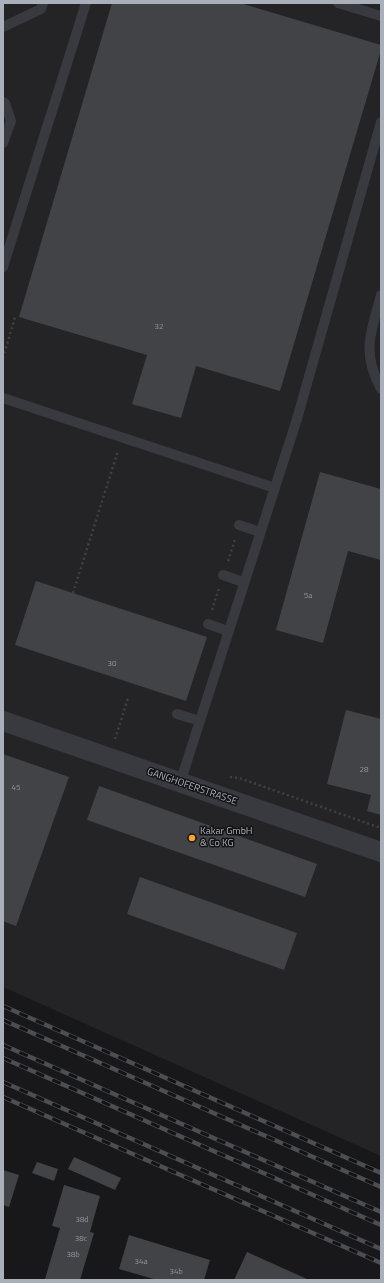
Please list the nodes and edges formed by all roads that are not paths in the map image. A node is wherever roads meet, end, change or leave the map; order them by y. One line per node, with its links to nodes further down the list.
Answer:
1 (43, 3): 5 (lane)
2 (86, 3): 9 (lane)
3 (338, 3): 4 (lane)
4 (381, 16)
5 (3, 27)
6 (3, 102): 8 (lane)
7 (381, 122): 13 (lane)
8 (3, 144)
9 (3, 267)
10 (381, 295): 11 (lane)
11 (381, 389)
12 (3, 398): 13 (lane)
13 (275, 488): 15 (lane)
14 (239, 525): 15 (lane)
15 (260, 532): 17 (lane)
16 (223, 575): 17 (lane)
17 (243, 582): 19 (lane)
18 (208, 624): 19 (lane)
19 (228, 631): 21 (lane)
20 (178, 714): 21 (lane)
21 (200, 721): 23 (lane)
22 (3, 722): 23 (street, GANGHOFERSTRASSE)
23 (180, 783): 24 (street, GANGHOFERSTRASSE)
24 (381, 852)

